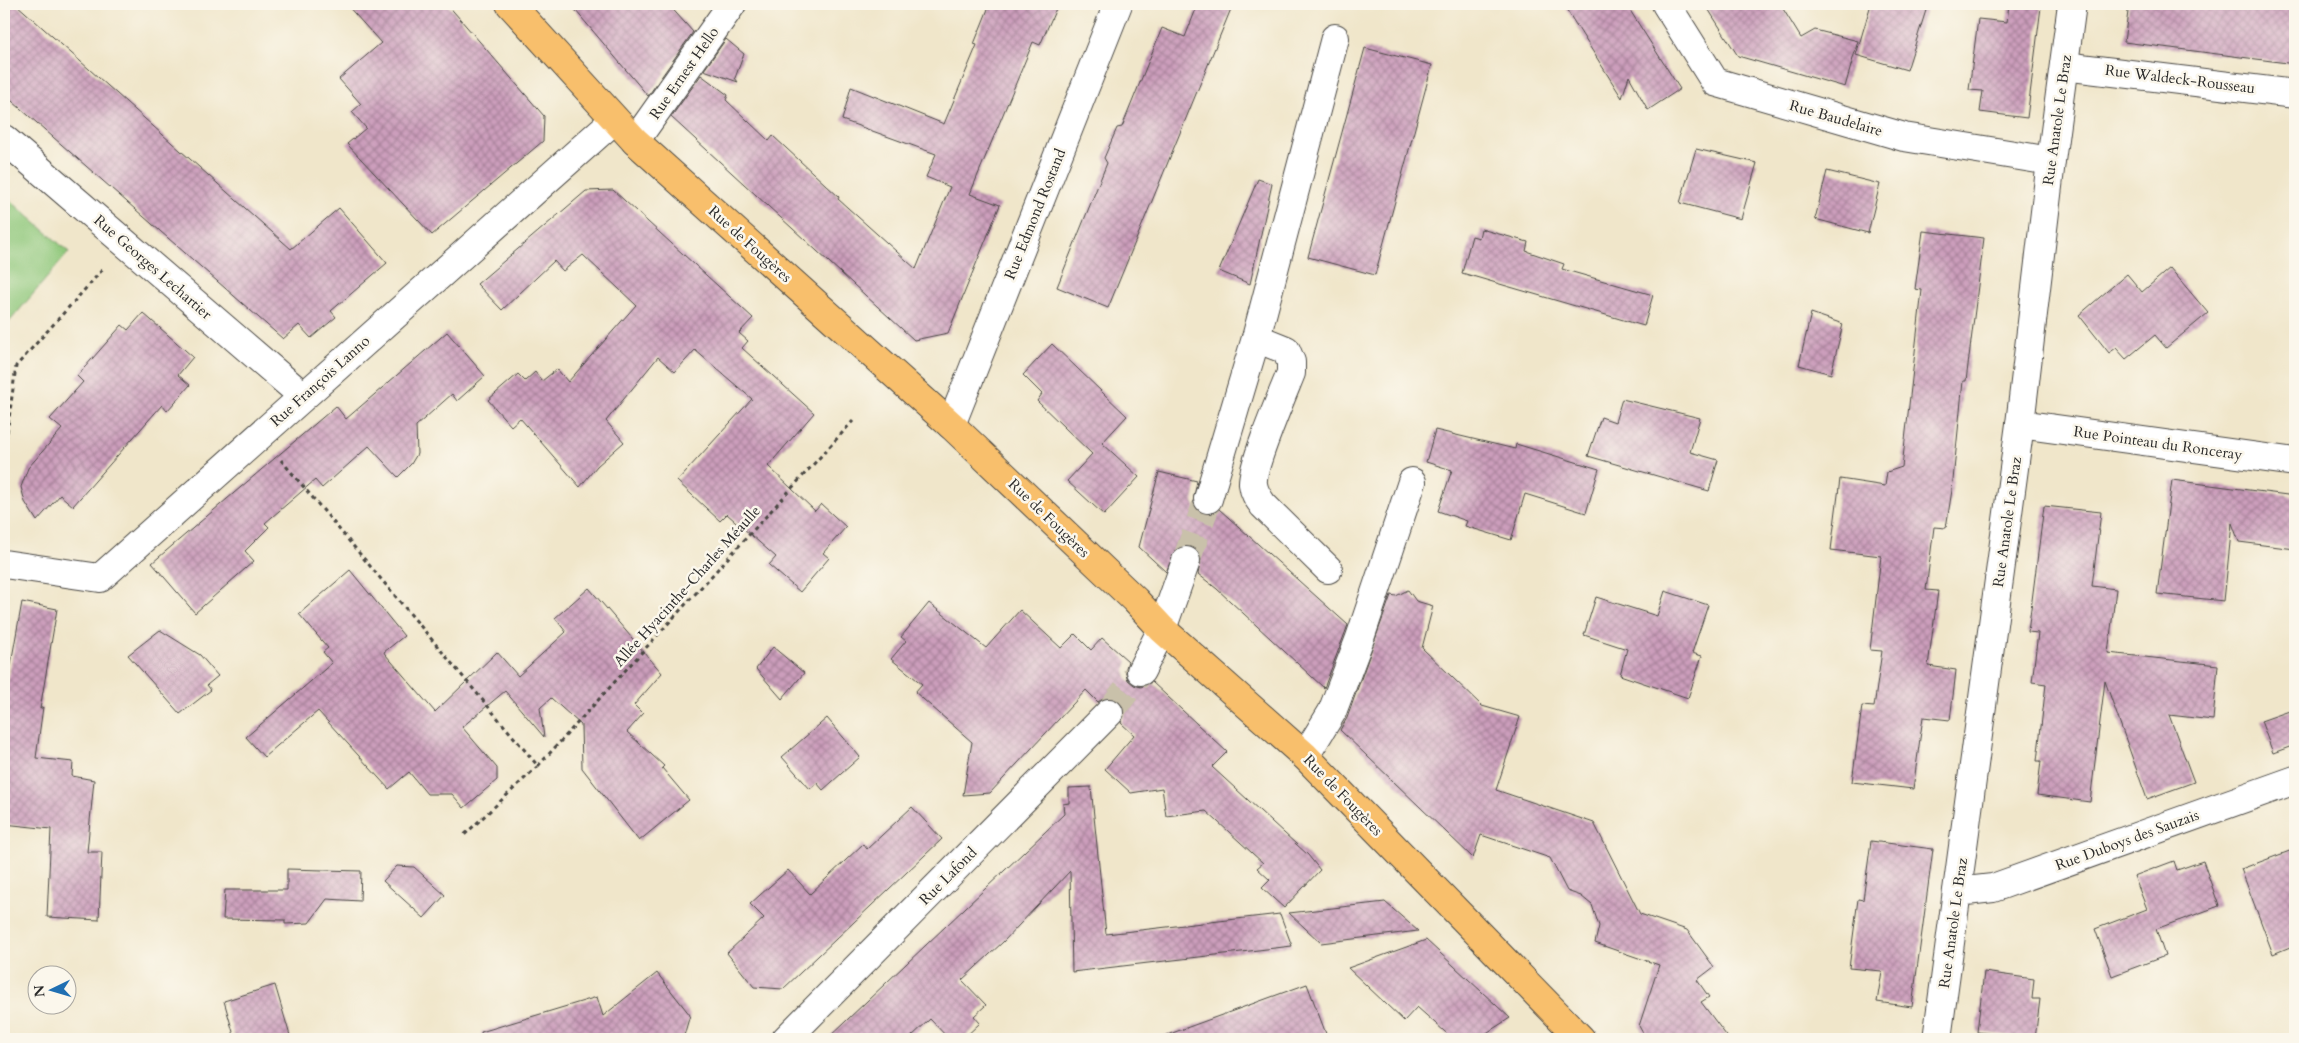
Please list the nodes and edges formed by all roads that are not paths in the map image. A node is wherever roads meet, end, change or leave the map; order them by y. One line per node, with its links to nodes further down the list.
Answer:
1 (510, 4): 9 (main road, Rue de Fougères)
2 (732, 4): 11 (street, Rue Ernest Hello)
3 (1118, 4): 16 (street, Rue Edmond Rostand)
4 (1666, 4): 12 (street, Rue Baudelaire)
5 (2072, 4): 7 (street, Rue Anatole Le Braz)
6 (1335, 38): 13 (street)
7 (2064, 66): 8 (street, Rue Waldeck-Rousseau); 12 (street, Rue Anatole Le Braz)
8 (2295, 94)
9 (614, 120): 11 (main road, Rue de Fougères); 14 (street, Rue François Lanno)
10 (4, 138): 14 (street, Rue Georges Lechartier)
11 (635, 142): 16 (main road, Rue de Fougères)
12 (2051, 161): 15 (street, Rue Anatole Le Braz)
13 (1256, 338): 19 (street); 22 (street)
14 (303, 396): 21 (street, Rue François Lanno)
15 (2020, 424): 17 (street, Rue Pointeau du Ronceray); 28 (street, Rue Anatole Le Braz)
16 (951, 425): 23 (main road, Rue de Fougères)
17 (2295, 462)
18 (1412, 482): 26 (street)
19 (1208, 499)
20 (1186, 561): 23 (street)
21 (4, 564)
22 (1328, 569)
23 (1162, 629): 24 (street); 26 (main road, Rue de Fougères)
24 (1140, 671)
25 (1109, 713): 29 (street, Rue Lafond)
26 (1305, 756): 30 (main road, Rue de Fougères)
27 (2295, 780): 28 (street, Rue Duboys des Sauzais)
28 (1957, 892): 31 (street, Rue Anatole Le Braz)
29 (786, 1039)
30 (1581, 1039)
31 (1937, 1039)

